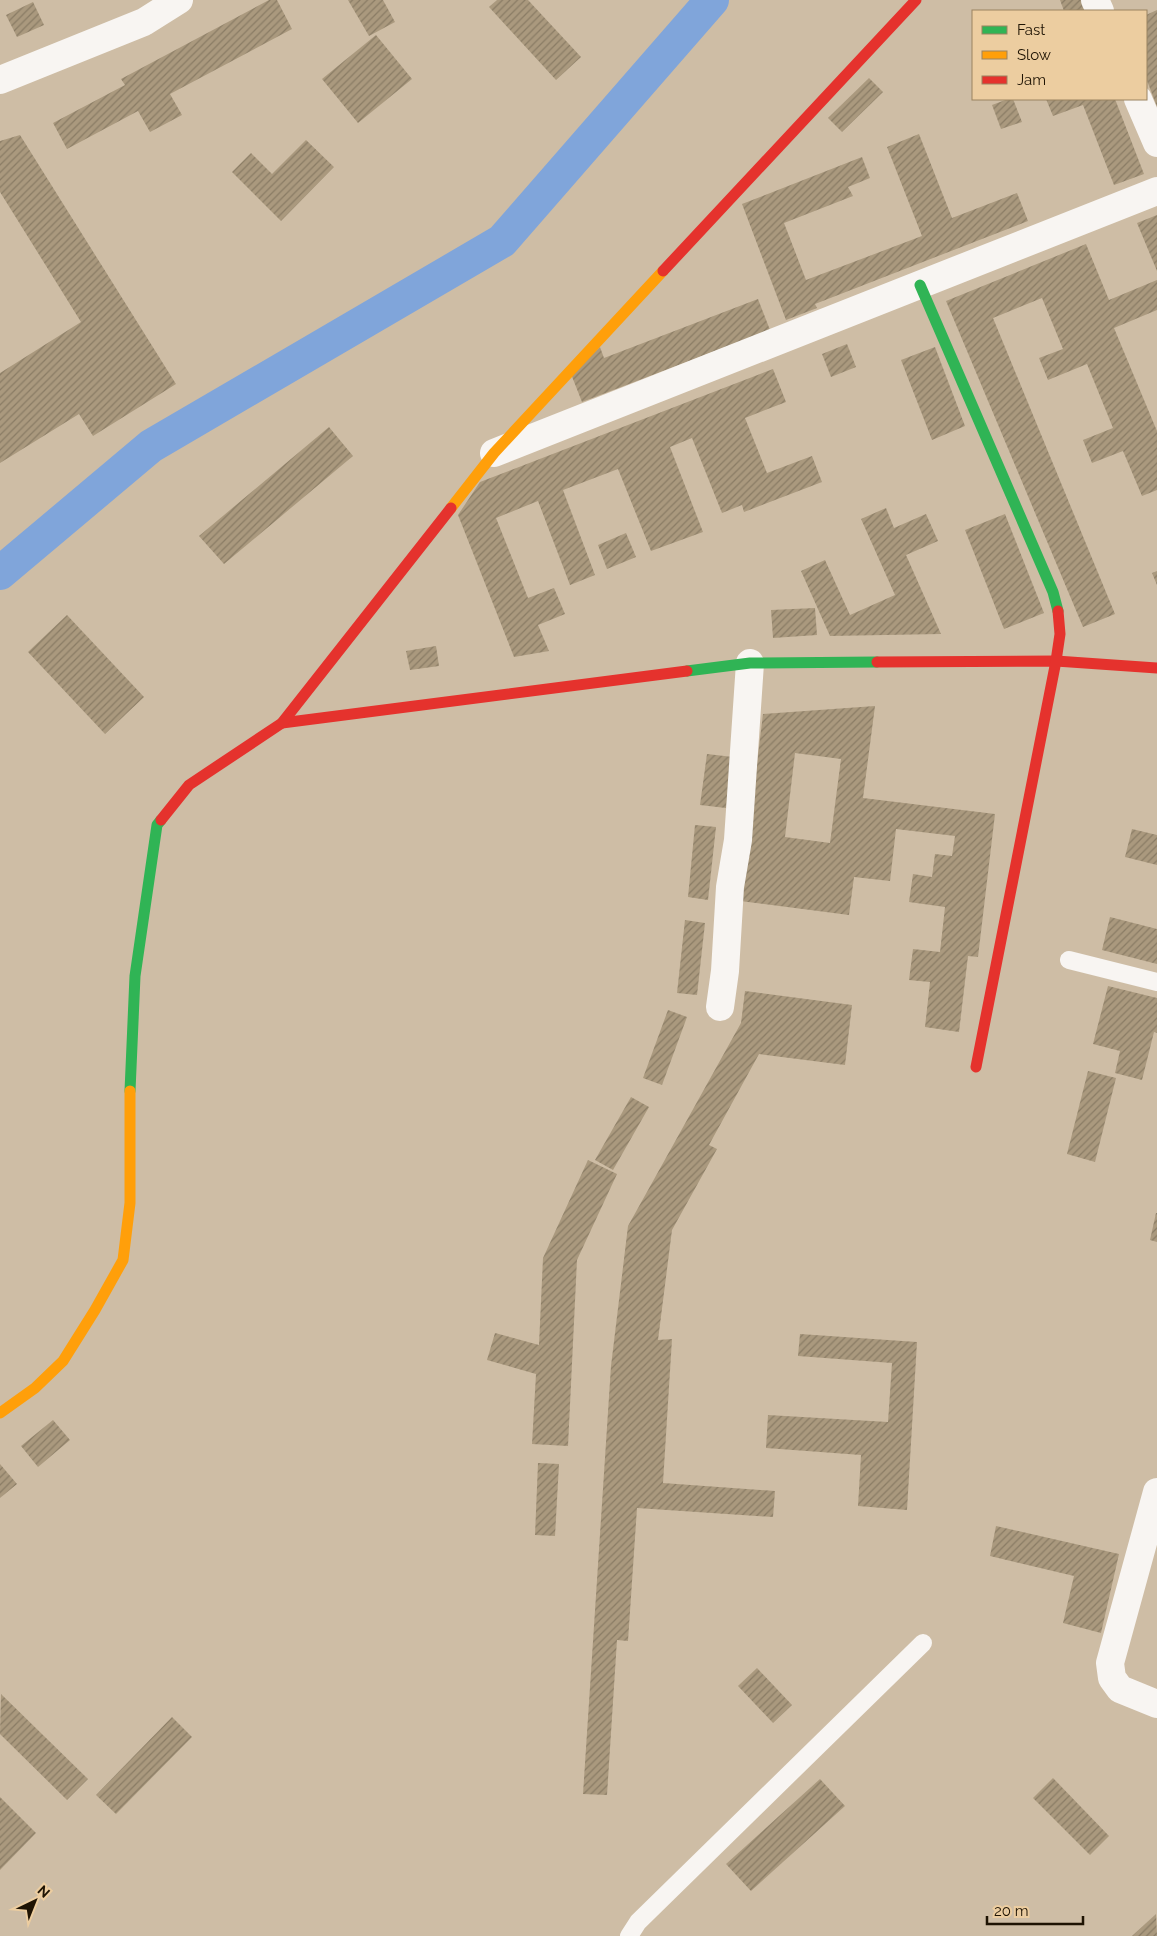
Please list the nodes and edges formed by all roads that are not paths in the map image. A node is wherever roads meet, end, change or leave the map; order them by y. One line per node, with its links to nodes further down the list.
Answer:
1 (179, 0): 3 (street)
2 (916, 0): 8 (street)
3 (0, 80)
4 (1138, 100): 5 (street)
5 (1157, 143)
6 (1157, 191): 7 (street)
7 (920, 284): 8 (street); 9 (street)
8 (494, 453): 12 (street)
9 (1056, 661): 10 (street); 11 (street); 16 (street)
10 (750, 663): 12 (street); 15 (street)
11 (1157, 668)
12 (282, 723): 17 (street)
13 (1069, 960): 14 (lane)
14 (1157, 982)
15 (720, 1007)
16 (976, 1067)
17 (0, 1413)
18 (1157, 1492): 20 (street)
19 (923, 1643): 21 (lane)
20 (1157, 1704)
21 (629, 1936)

